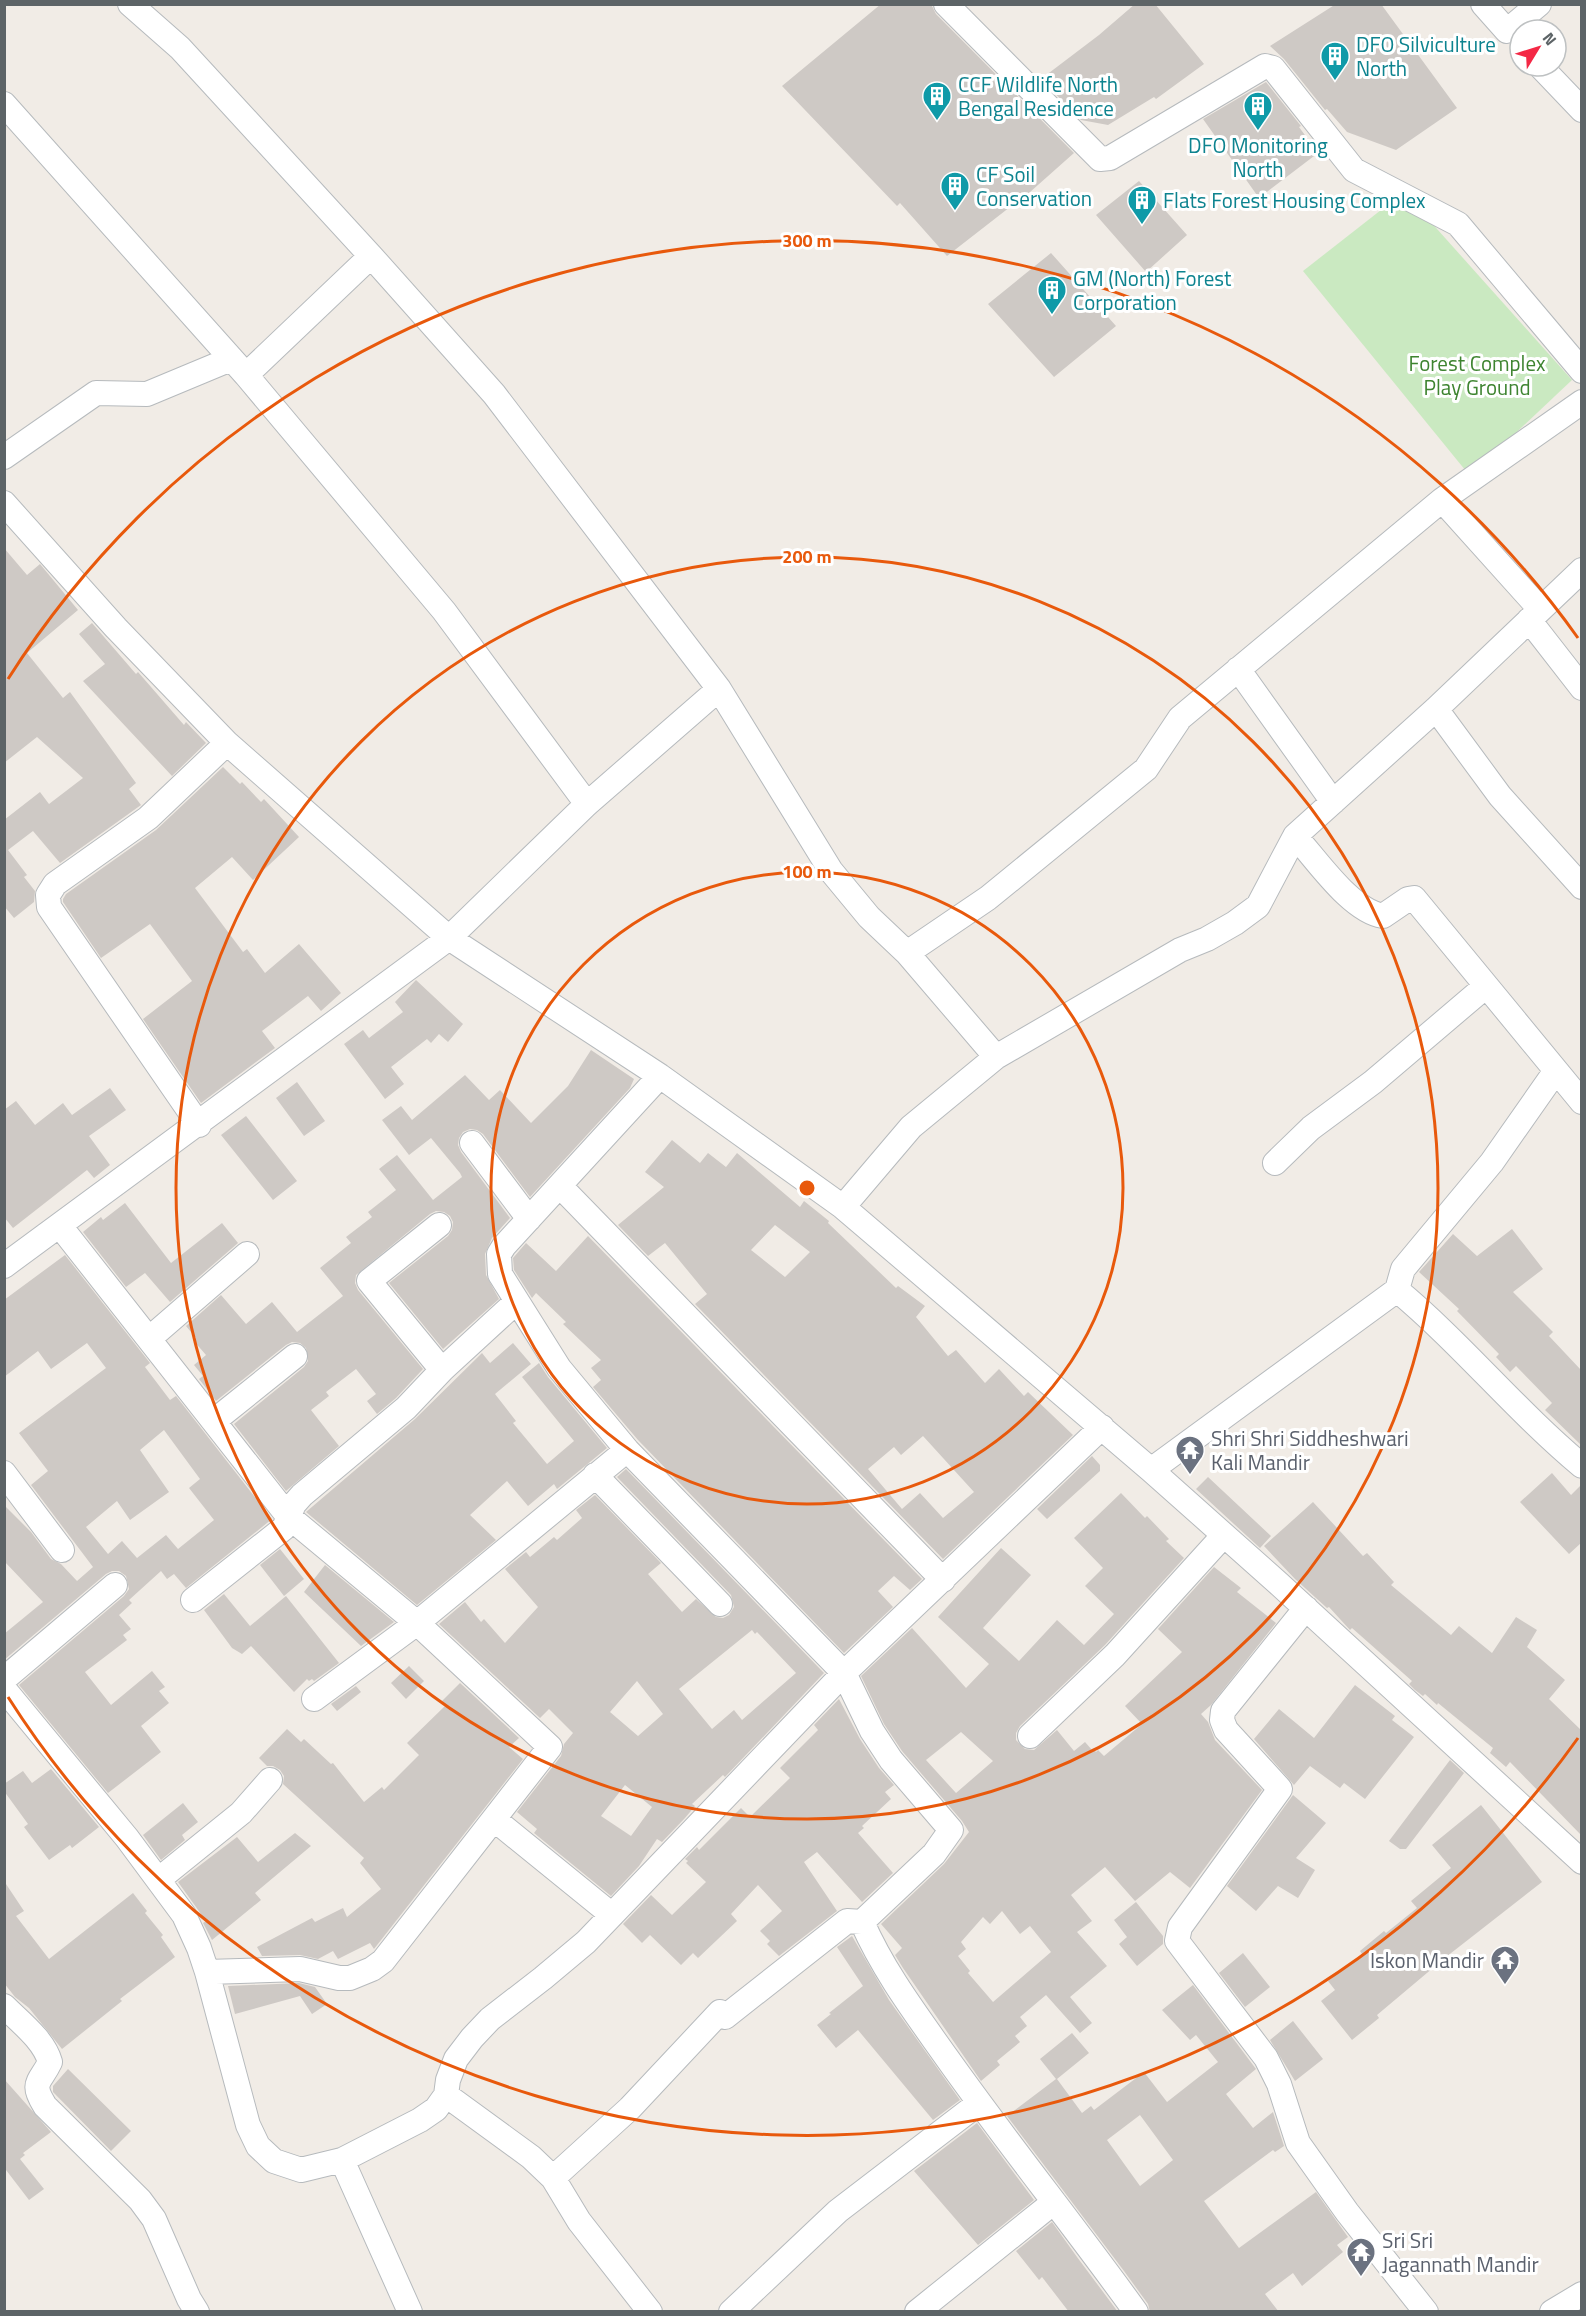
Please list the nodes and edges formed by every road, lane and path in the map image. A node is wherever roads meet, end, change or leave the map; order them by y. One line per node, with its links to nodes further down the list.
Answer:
1 (130, 4): 10 (street)
2 (946, 4): 12 (street)
3 (1483, 4): 6 (street)
4 (1539, 4): 5 (street)
5 (1528, 18)
6 (1508, 32)
7 (1551, 78): 9 (street)
8 (4, 104): 11 (street)
9 (1581, 110)
10 (371, 256): 11 (street); 21 (street)
11 (238, 367): 14 (street); 25 (street)
12 (1581, 371)
13 (1581, 402): 15 (street)
14 (4, 457)
15 (1442, 500): 18 (street); 19 (street)
16 (4, 502): 23 (street)
17 (1581, 570): 18 (street)
18 (1535, 615): 20 (street); 22 (street)
19 (1238, 669): 24 (street); 29 (street)
20 (1581, 688)
21 (719, 689): 25 (street); 29 (street)
22 (1436, 709): 24 (street); 27 (street)
23 (226, 743): 28 (street); 35 (street)
24 (1333, 802): 26 (street)
25 (587, 804): 28 (street)
26 (1295, 836): 30 (street); 31 (street)
27 (1581, 887)
28 (450, 938): 33 (street); 35 (street)
29 (907, 953): 31 (street)
30 (1486, 986): 32 (street); 37 (street)
31 (996, 1057): 39 (street)
32 (1555, 1072): 34 (street); 45 (street)
33 (660, 1076): 38 (street); 39 (street)
34 (1581, 1102)
35 (199, 1125): 42 (street)
36 (472, 1143): 40 (street)
37 (1275, 1163)
38 (560, 1186): 40 (street); 60 (street)
39 (843, 1207): 51 (street)
40 (529, 1219): 46 (street)
41 (439, 1225): 49 (street)
42 (60, 1226): 44 (street); 47 (street)
43 (247, 1254): 47 (street)
44 (4, 1266)
45 (1397, 1290): 53 (street); 54 (street)
46 (516, 1302): 49 (street); 52 (street)
47 (150, 1338): 50 (street)
48 (295, 1356): 50 (street)
49 (442, 1370): 57 (street)
50 (214, 1421): 57 (street)
51 (1102, 1427): 54 (street); 60 (street)
52 (627, 1450): 56 (street); 66 (street)
53 (1581, 1466)
54 (1151, 1470): 58 (street)
55 (4, 1473): 59 (street)
56 (595, 1476): 63 (street); 65 (street)
57 (288, 1516): 62 (street); 65 (street)
58 (1224, 1535): 64 (street); 70 (street)
59 (62, 1550)
60 (943, 1580): 66 (street)
61 (115, 1585): 67 (street)
62 (193, 1600)
63 (720, 1604)
64 (1306, 1608): 73 (street); 91 (street)
65 (417, 1623): 69 (street); 72 (street)
66 (844, 1673): 75 (street); 76 (street)
67 (4, 1679)
68 (4, 1689): 74 (street)
69 (314, 1700)
70 (1030, 1736)
71 (270, 1780): 74 (street)
72 (495, 1820): 75 (street); 77 (street)
73 (1581, 1862)
74 (158, 1880): 77 (street)
75 (612, 1915): 79 (street)
76 (862, 1922): 80 (street); 82 (street)
77 (207, 1972): 81 (street)
78 (4, 2006): 85 (street)
79 (446, 2095): 81 (street); 82 (street)
80 (980, 2103): 83 (street); 88 (street)
81 (342, 2160): 86 (street)
82 (553, 2178): 87 (street)
83 (1054, 2202): 89 (street); 90 (street)
84 (1581, 2294): 92 (street)
85 (197, 2312)
86 (410, 2312)
87 (650, 2312)
88 (731, 2312)
89 (917, 2312)
90 (1136, 2312)
91 (1426, 2312)
92 (1552, 2312)

